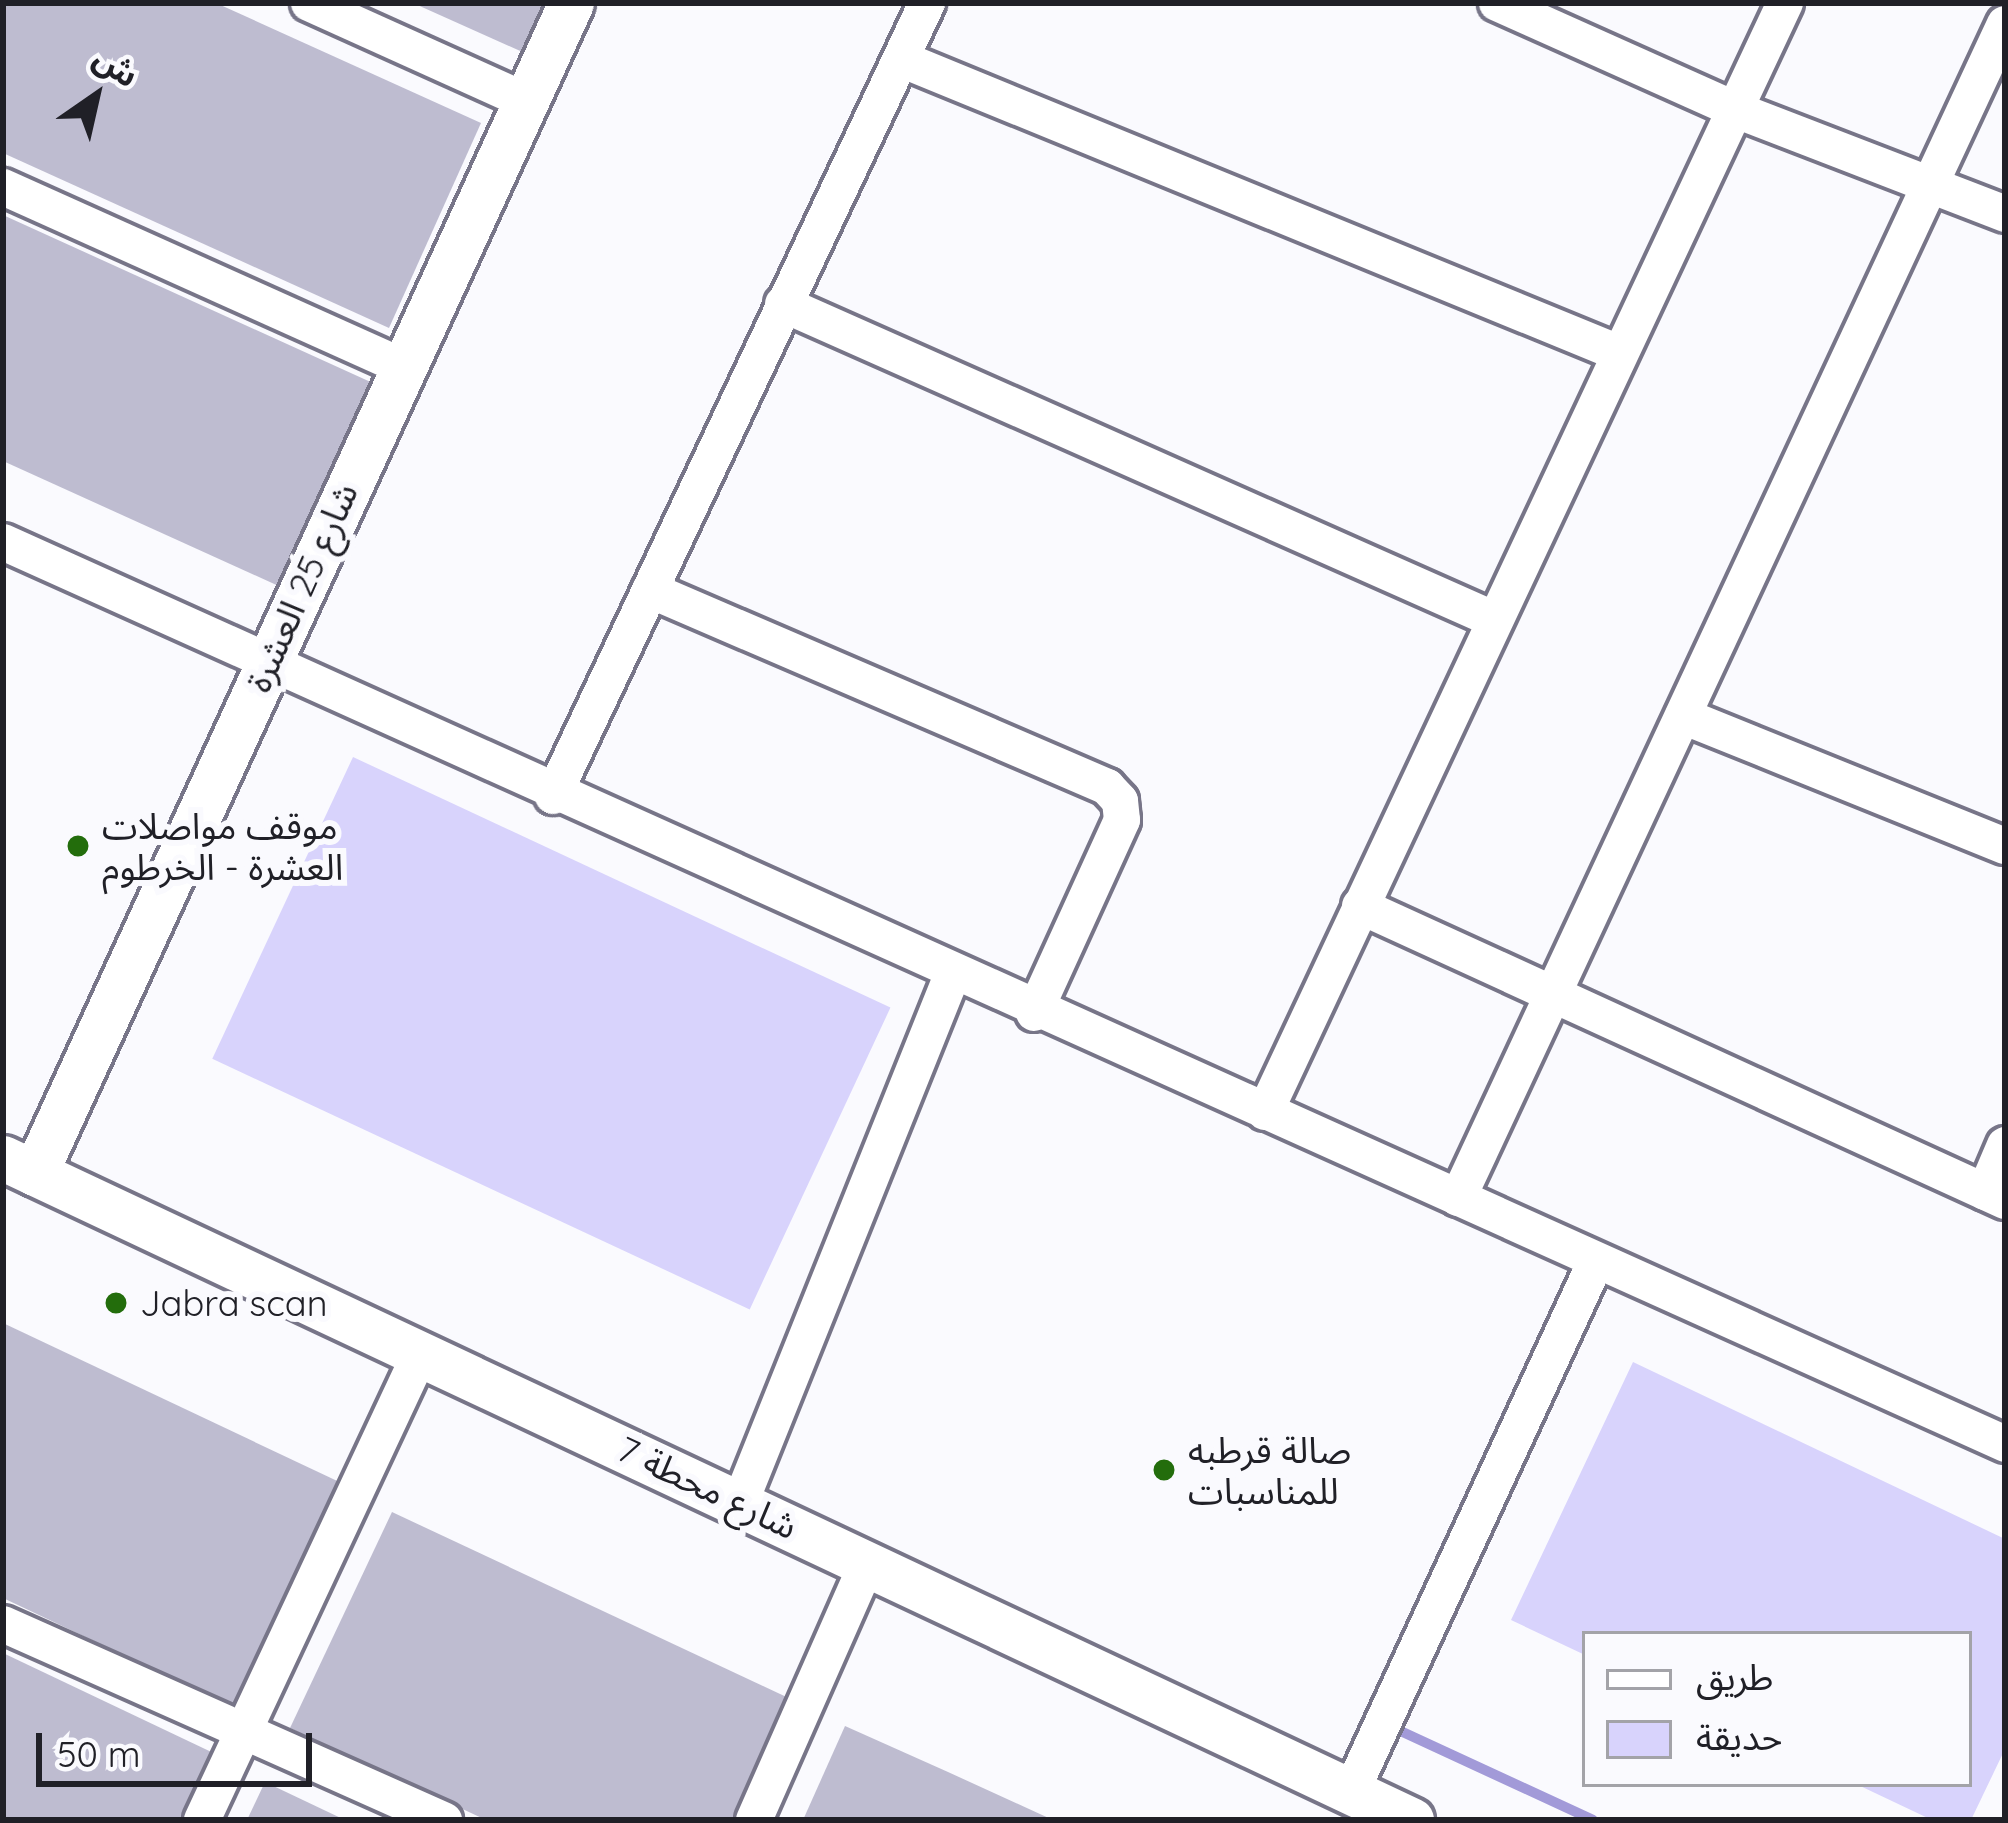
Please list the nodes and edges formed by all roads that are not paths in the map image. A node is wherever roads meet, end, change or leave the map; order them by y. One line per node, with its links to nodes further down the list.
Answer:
1 (309, 3): 8 (street)
2 (571, 3): 8 (street, شارع 25 العشرة)
3 (927, 3): 7 (street)
4 (1497, 3): 9 (street)
5 (1785, 3): 9 (street)
6 (2005, 24): 10 (street)
7 (902, 58): 13 (street); 14 (street)
8 (524, 100): 15 (street, شارع 25 العشرة)
9 (1736, 110): 10 (street); 14 (street)
10 (1927, 186): 12 (street); 20 (street)
11 (3, 187): 15 (street)
12 (2005, 214)
13 (783, 304): 17 (street); 18 (street)
14 (1619, 353): 18 (street)
15 (402, 366): 19 (street, شارع 25 العشرة)
16 (3, 542): 19 (street)
17 (650, 590): 21 (street); 26 (street)
18 (1495, 620): 23 (street)
19 (265, 665): 21 (street); 29 (street, شارع 25 العشرة)
20 (1683, 716): 22 (street); 25 (street)
21 (553, 796): 24 (street)
22 (2005, 846)
23 (1360, 906): 25 (street); 27 (street)
24 (952, 975): 26 (street); 35 (street)
25 (1551, 992): 30 (street); 31 (street)
26 (1034, 1012): 27 (street)
27 (1265, 1112): 31 (street)
28 (2005, 1145): 30 (street)
29 (19, 1165): 33 (street, شارع محطة 7)
30 (1995, 1197)
31 (1457, 1198): 32 (street)
32 (1597, 1261): 34 (street); 39 (street)
33 (421, 1352): 35 (street, شارع محطة 7); 38 (street)
34 (2005, 1444)
35 (740, 1503): 36 (street, شارع محطة 7)
36 (868, 1561): 39 (street, شارع محطة 7); 42 (street)
37 (3, 1624): 38 (street)
38 (245, 1729): 40 (street); 41 (street)
39 (1351, 1792): 43 (street, شارع محطة 7)
40 (202, 1820)
41 (444, 1820)
42 (754, 1820)
43 (1411, 1820)

